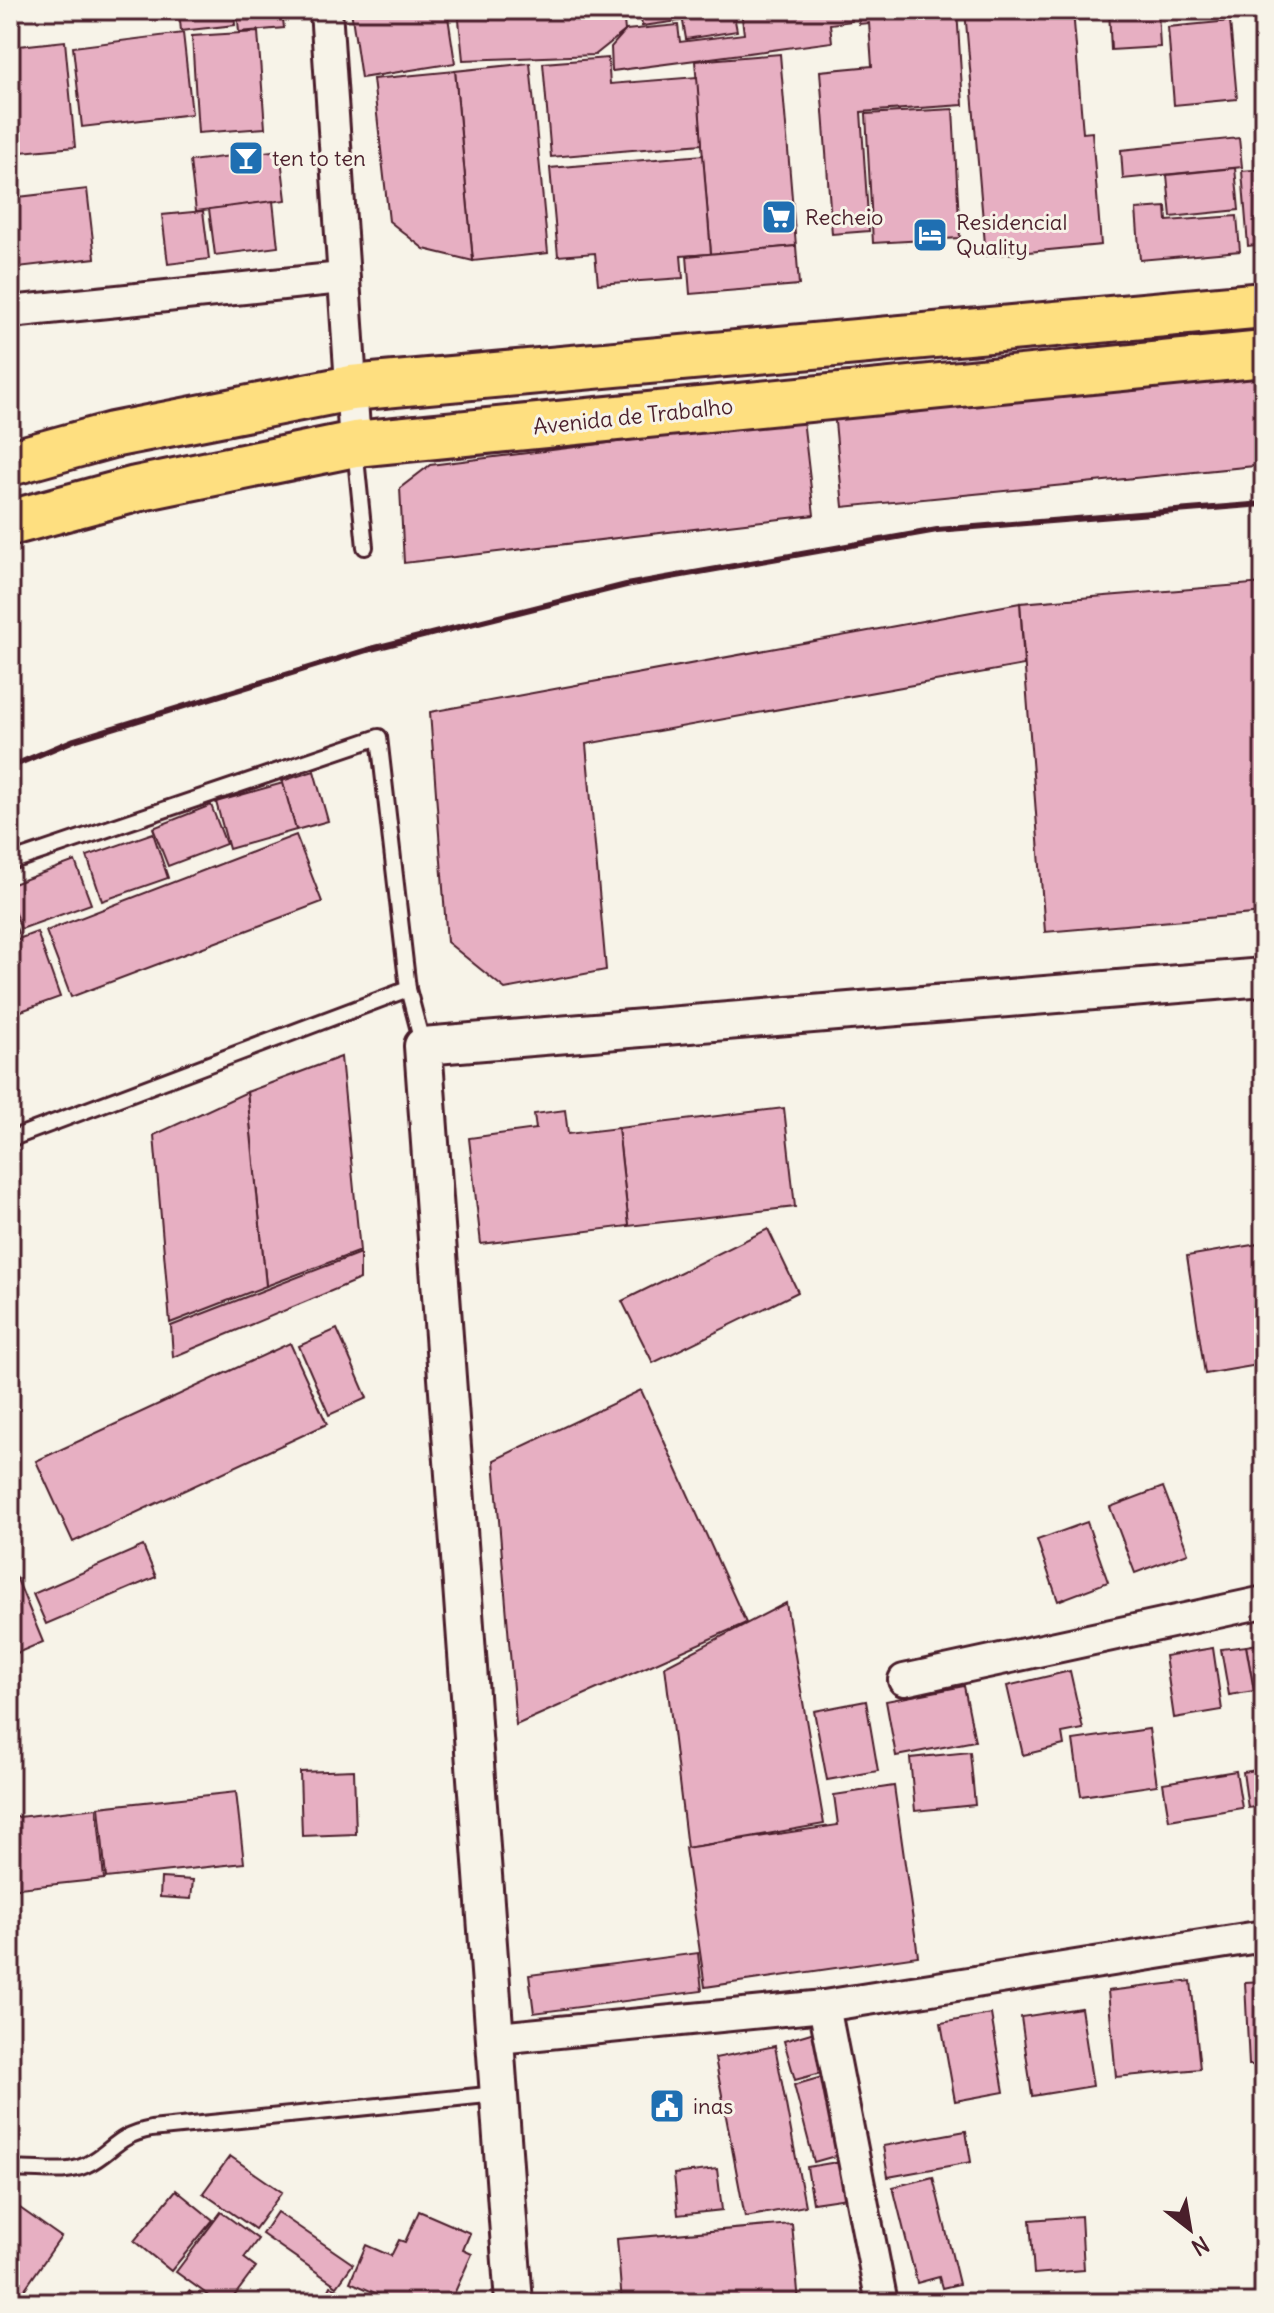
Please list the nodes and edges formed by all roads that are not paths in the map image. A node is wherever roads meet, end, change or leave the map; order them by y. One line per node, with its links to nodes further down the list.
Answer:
1 (326, 10): 2 (street)
2 (342, 278): 4 (street); 6 (street)
3 (1264, 305): 6 (highway)
4 (10, 312)
5 (1264, 354): 7 (highway, Avenida de Trabalho)
6 (351, 388): 7 (street); 8 (highway)
7 (355, 444): 9 (highway, Avenida de Trabalho); 10 (lane)
8 (10, 463)
9 (10, 523)
10 (365, 547)
11 (10, 862): 13 (lane)
12 (1264, 977): 14 (street)
13 (408, 989): 14 (lane); 15 (lane)
14 (423, 1046): 20 (street)
15 (10, 1139)
16 (1264, 1602): 17 (street)
17 (904, 1680)
18 (1264, 1936): 19 (street)
19 (824, 2006): 20 (street); 24 (street)
20 (497, 2038): 21 (street)
21 (501, 2094): 22 (lane); 23 (street)
22 (10, 2170)
23 (514, 2303)
24 (882, 2303)

